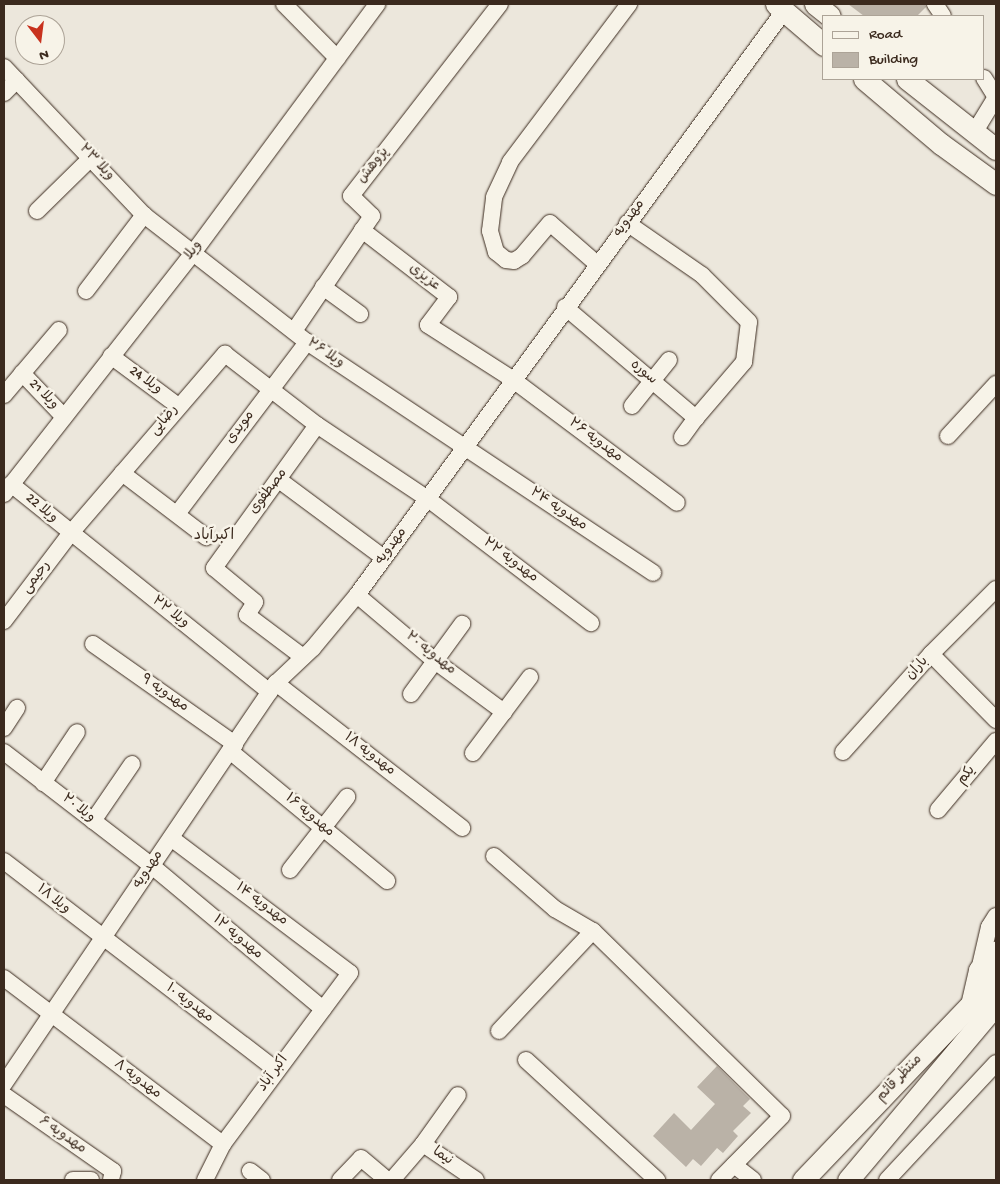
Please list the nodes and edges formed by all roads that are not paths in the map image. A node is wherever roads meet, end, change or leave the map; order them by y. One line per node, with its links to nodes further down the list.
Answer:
1 (284, 4): 11 (street)
2 (377, 4): 11 (street, ویلا)
3 (500, 4): 26 (street, پژوهش)
4 (629, 4): 28 (street)
5 (815, 4): 8 (main road)
6 (935, 4): 9 (street)
7 (780, 7): 10 (main road); 25 (street, مهدویه)
8 (829, 15)
9 (942, 15)
10 (822, 42)
11 (337, 58): 27 (street, ویلا)
12 (4, 67): 13 (street, ویلا ۲۳)
13 (17, 80): 17 (street); 21 (street, ویلا ۲۳)
14 (865, 80): 22 (main road)
15 (908, 80): 19 (main road)
16 (985, 80): 18 (street)
17 (4, 93)
18 (996, 97): 19 (street)
19 (974, 133): 20 (main road)
20 (996, 149)
21 (91, 158): 23 (street); 24 (street, ویلا ۲۳)
22 (996, 184)
23 (37, 211)
24 (144, 215): 27 (street, ویلا ۲۳); 30 (street)
25 (627, 223): 28 (street, مهدویه); 47 (street)
26 (362, 230): 29 (street, پژوهش); 39 (street, عزیزی)
27 (193, 253): 34 (street, ویلا ۲۶); 36 (street, ویلا)
28 (597, 264): 31 (street, مهدویه)
29 (324, 287): 32 (street); 34 (street, پژوهش)
30 (86, 291)
31 (565, 307): 39 (street, مهدویه); 40 (street, سوره)
32 (360, 314)
33 (59, 330): 38 (street, ویلا 21)
34 (294, 331): 35 (street, ویلا ۲۶)
35 (307, 342): 42 (street, مویدی); 51 (street, ویلا ۲۶)
36 (111, 356): 44 (street, ویلا 24); 46 (street, ویلا)
37 (669, 360): 40 (street)
38 (22, 373): 43 (street, ویلا 21); 46 (street, ویلا 21)
39 (512, 379): 51 (street, مهدویه); 56 (street, مهدویه ۲۶)
40 (652, 381): 45 (street); 47 (street, سوره)
41 (996, 384): 49 (street)
42 (270, 390): 44 (street, رضایی); 48 (street); 57 (street, مویدی)
43 (4, 395)
44 (178, 406): 52 (street, رضایی)
45 (632, 406)
46 (64, 417): 54 (street, ویلا)
47 (696, 418): 50 (street)
48 (317, 425): 53 (street, مصطفوی); 55 (street)
49 (948, 436)
50 (682, 437)
51 (463, 446): 55 (street, مهدویه); 61 (street, مهدویه ۲۴)
52 (122, 474): 57 (street); 58 (street, رضایی)
53 (279, 480): 60 (street); 69 (street, مصطفوی)
54 (8, 489): 58 (street, ویلا 22)
55 (428, 499): 60 (street, مهدویه); 65 (street, مهدویه ۲۲)
56 (677, 503)
57 (177, 514): 59 (street)
58 (70, 534): 64 (street, رحیمی); 72 (street, ویلا ۲۲)
59 (206, 537)
60 (384, 558): 63 (street, مهدویه)
61 (653, 573)
62 (996, 589): 68 (street, باران)
63 (357, 595): 69 (street, مهدویه); 70 (street, مهدویه ۲۰)
64 (4, 621)
65 (591, 623)
66 (462, 624): 70 (street)
67 (93, 644): 80 (street, مهدویه ۹)
68 (931, 654): 76 (street); 82 (street, باران)
69 (303, 657): 72 (street, مهدویه)
70 (436, 660): 73 (street); 75 (street, مهدویه ۲۰)
71 (530, 678): 75 (street)
72 (273, 688): 80 (street, مهدویه); 90 (street, مهدویه ۱۸)
73 (411, 694)
74 (17, 708): 77 (street)
75 (504, 712): 83 (street)
76 (996, 720)
77 (4, 728)
78 (76, 732): 85 (street)
79 (996, 741): 87 (street, یکم)
80 (233, 747): 89 (street, مهدویه ۱۶); 91 (street, مهدویه)
81 (4, 752): 85 (street, ویلا ۲۰)
82 (843, 752)
83 (473, 753)
84 (132, 764): 88 (street)
85 (43, 783): 88 (street, ویلا ۲۰)
86 (347, 797): 89 (street)
87 (938, 810)
88 (93, 821): 94 (street, ویلا ۲۰)
89 (323, 828): 95 (street); 96 (street, مهدویه ۱۶)
90 (462, 828)
91 (171, 838): 94 (street, مهدویه); 101 (street, مهدویه ۱۴)
92 (494, 856): 98 (street)
93 (4, 861): 99 (street, ویلا ۱۸)
94 (152, 866): 99 (street, مهدویه); 105 (street, مهدویه ۱۲)
95 (290, 870)
96 (387, 880)
97 (996, 916): 102 (street)
98 (593, 931): 108 (street); 117 (street)
99 (102, 939): 107 (street, مهدویه); 111 (street, مهدویه ۱۰)
100 (996, 951): 102 (main road)
101 (350, 973): 105 (street, اکبر آباد)
102 (988, 974): 106 (main road)
103 (4, 978): 107 (street, مهدویه ۸)
104 (996, 1004): 106 (main road)
105 (323, 1009): 111 (street, اکبر آباد)
106 (982, 1014): 129 (main road, منتظر قائم); 130 (main road, منتظر قائم)
107 (51, 1015): 112 (street, مهدویه); 115 (street, مهدویه ۸)
108 (499, 1031)
109 (526, 1060): 126 (street)
110 (996, 1063): 131 (street)
111 (276, 1070): 115 (street, اکبر آباد)
112 (4, 1084)
113 (4, 1095): 120 (street, مهدویه ۶)
114 (458, 1095): 116 (street)
115 (223, 1144): 121 (street, اکبر آباد)
116 (423, 1144): 124 (street, نیما); 125 (street, نیما)
117 (734, 1165): 127 (street); 128 (street)
118 (72, 1180): 119 (street)
119 (91, 1180)
120 (111, 1180)
121 (205, 1180)
122 (340, 1180): 123 (street)
123 (387, 1180)
124 (392, 1180)
125 (476, 1180)
126 (657, 1180)
127 (719, 1180)
128 (752, 1180)
129 (803, 1180)
130 (848, 1180)
131 (887, 1180)

